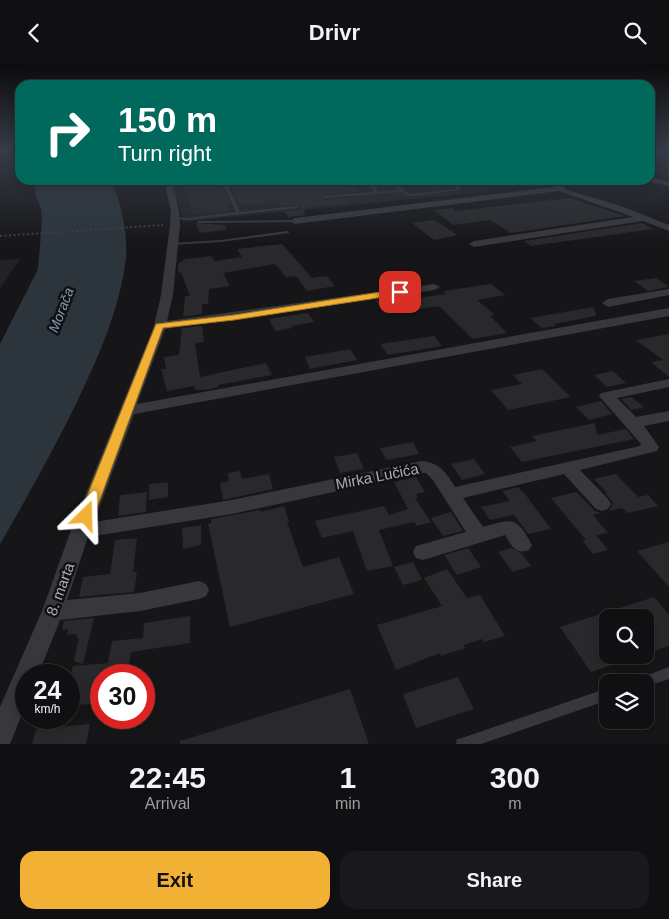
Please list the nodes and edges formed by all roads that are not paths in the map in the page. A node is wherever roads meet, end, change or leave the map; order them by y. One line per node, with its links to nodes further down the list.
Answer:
1 (656, 181): 2 (street)
2 (669, 184)
3 (169, 185): 16 (street, 8. marta)
4 (224, 185): 14 (lane)
5 (374, 185): 11 (lane)
6 (395, 185): 10 (lane)
7 (455, 185): 10 (lane)
8 (555, 185): 9 (street)
9 (559, 189): 15 (street); 17 (street)
10 (402, 191): 11 (lane)
11 (377, 193): 12 (lane)
12 (324, 197)
13 (296, 207): 14 (lane)
14 (238, 213): 16 (lane)
15 (645, 218): 18 (street); 21 (street)
16 (175, 221): 17 (lane); 20 (street, 8. marta)
17 (294, 221)
18 (669, 228)
19 (288, 232): 20 (lane)
20 (172, 244): 26 (street, 8. marta)
21 (474, 244)
22 (434, 287): 26 (street)
23 (669, 292): 24 (street)
24 (608, 303)
25 (669, 311): 28 (street)
26 (160, 326): 28 (street, 8. marta)
27 (669, 383): 30 (street)
28 (128, 410): 34 (street, 8. marta)
29 (669, 415): 30 (street)
30 (633, 423): 31 (street)
31 (567, 467): 32 (street); 33 (street)
32 (451, 494): 34 (street, Mirka Lučića); 35 (street, Mirka Lučića)
33 (602, 504)
34 (81, 530): 39 (street, 8. marta)
35 (478, 536): 36 (street); 37 (street)
36 (522, 545)
37 (423, 552)
38 (199, 590): 39 (street)
39 (53, 611): 43 (street, 8. marta)
40 (669, 673): 41 (lane)
41 (654, 678)
42 (599, 697): 44 (lane)
43 (0, 737)
44 (462, 744)

